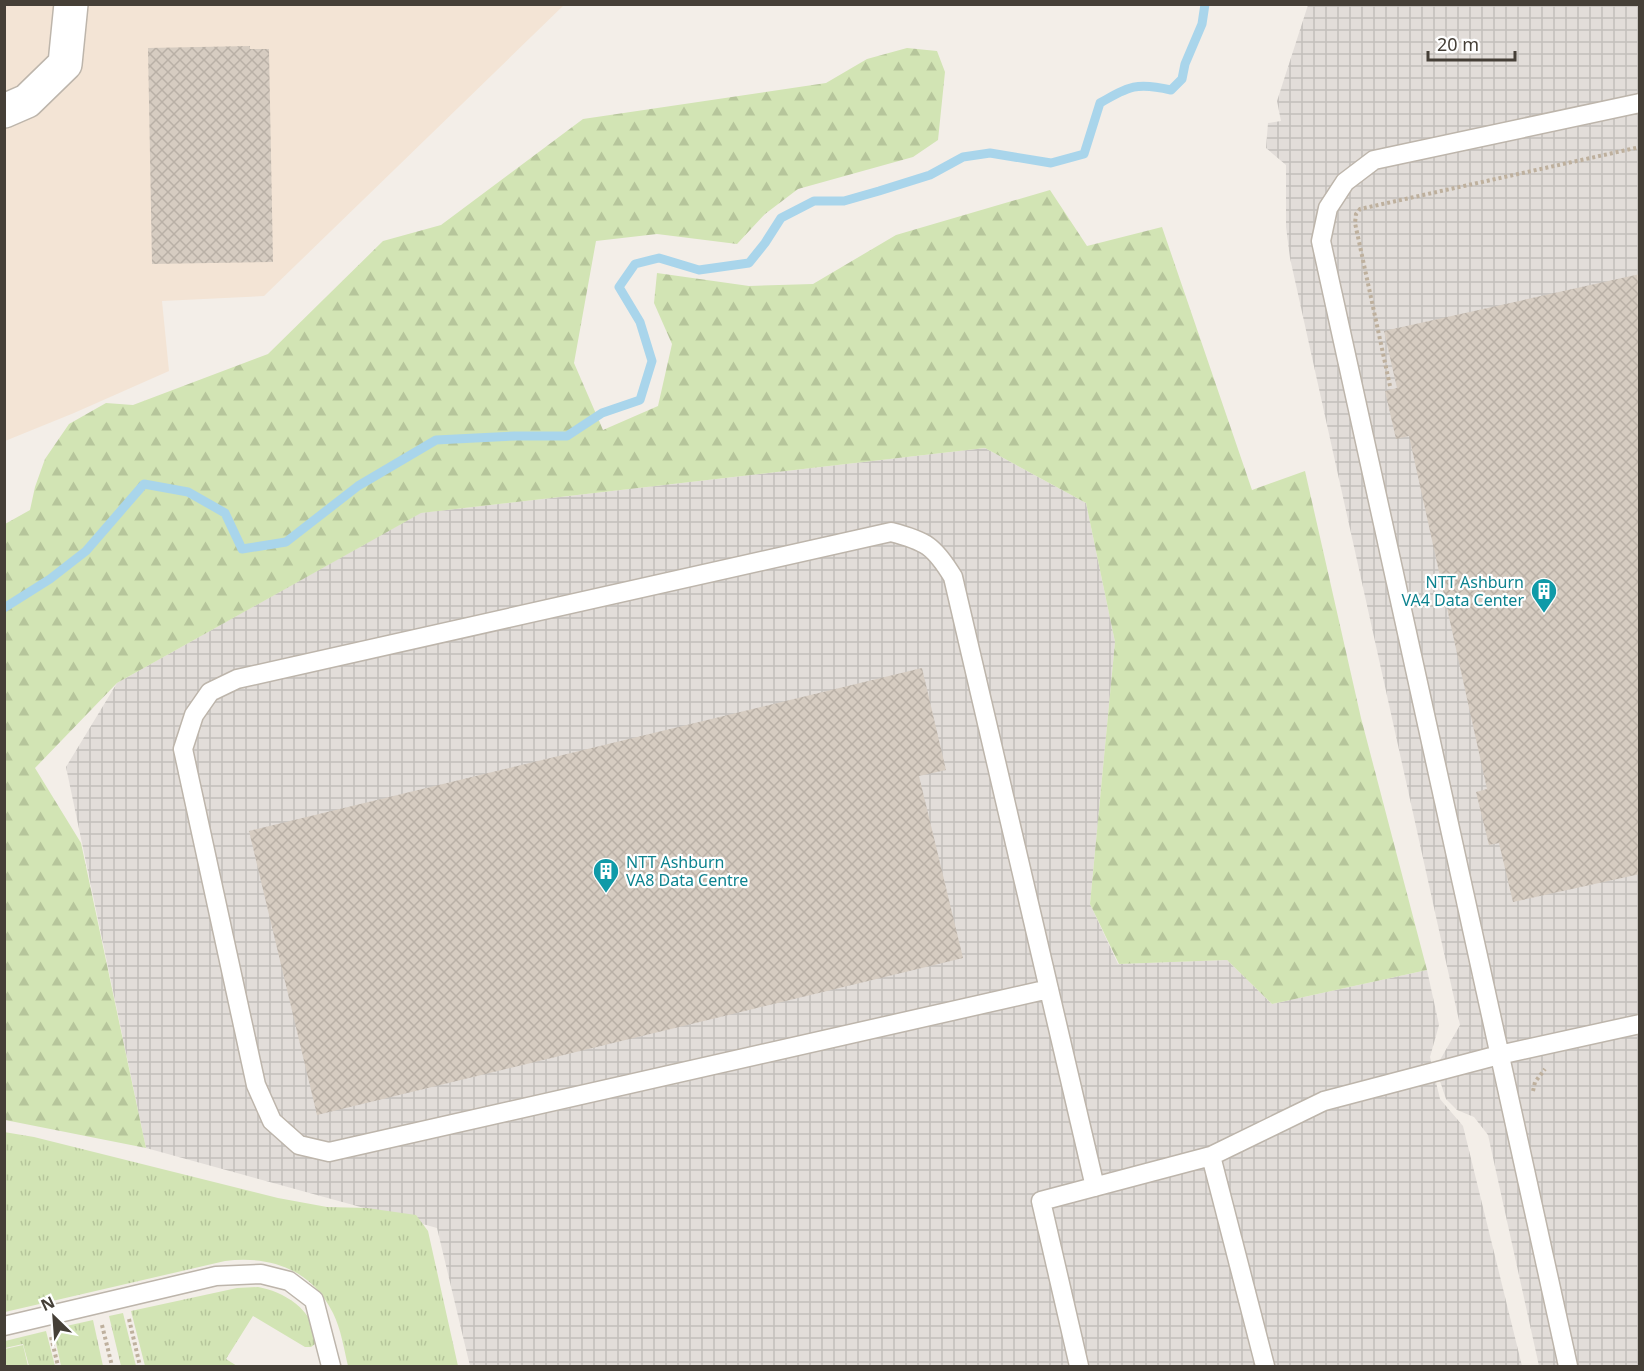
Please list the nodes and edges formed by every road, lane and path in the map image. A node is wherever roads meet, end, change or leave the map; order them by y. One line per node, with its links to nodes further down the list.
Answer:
1 (71, 4): 3 (street)
2 (1640, 103): 8 (lane)
3 (4, 111)
4 (1640, 147): 5 (path)
5 (1390, 386)
6 (1049, 989): 6 (lane); 12 (lane)
7 (1640, 1024): 8 (lane)
8 (1499, 1055): 10 (lane); 11 (lane)
9 (1550, 1063): 10 (path)
10 (1508, 1096): 21 (lane)
11 (1211, 1156): 12 (lane); 20 (lane)
12 (1095, 1187): 19 (lane)
13 (125, 1297): 14 (lane); 17 (path); 18 (lane)
14 (97, 1304): 15 (lane); 16 (path)
15 (4, 1326)
16 (112, 1366)
17 (140, 1366)
18 (331, 1366)
19 (1079, 1366)
20 (1265, 1366)
21 (1568, 1366)

